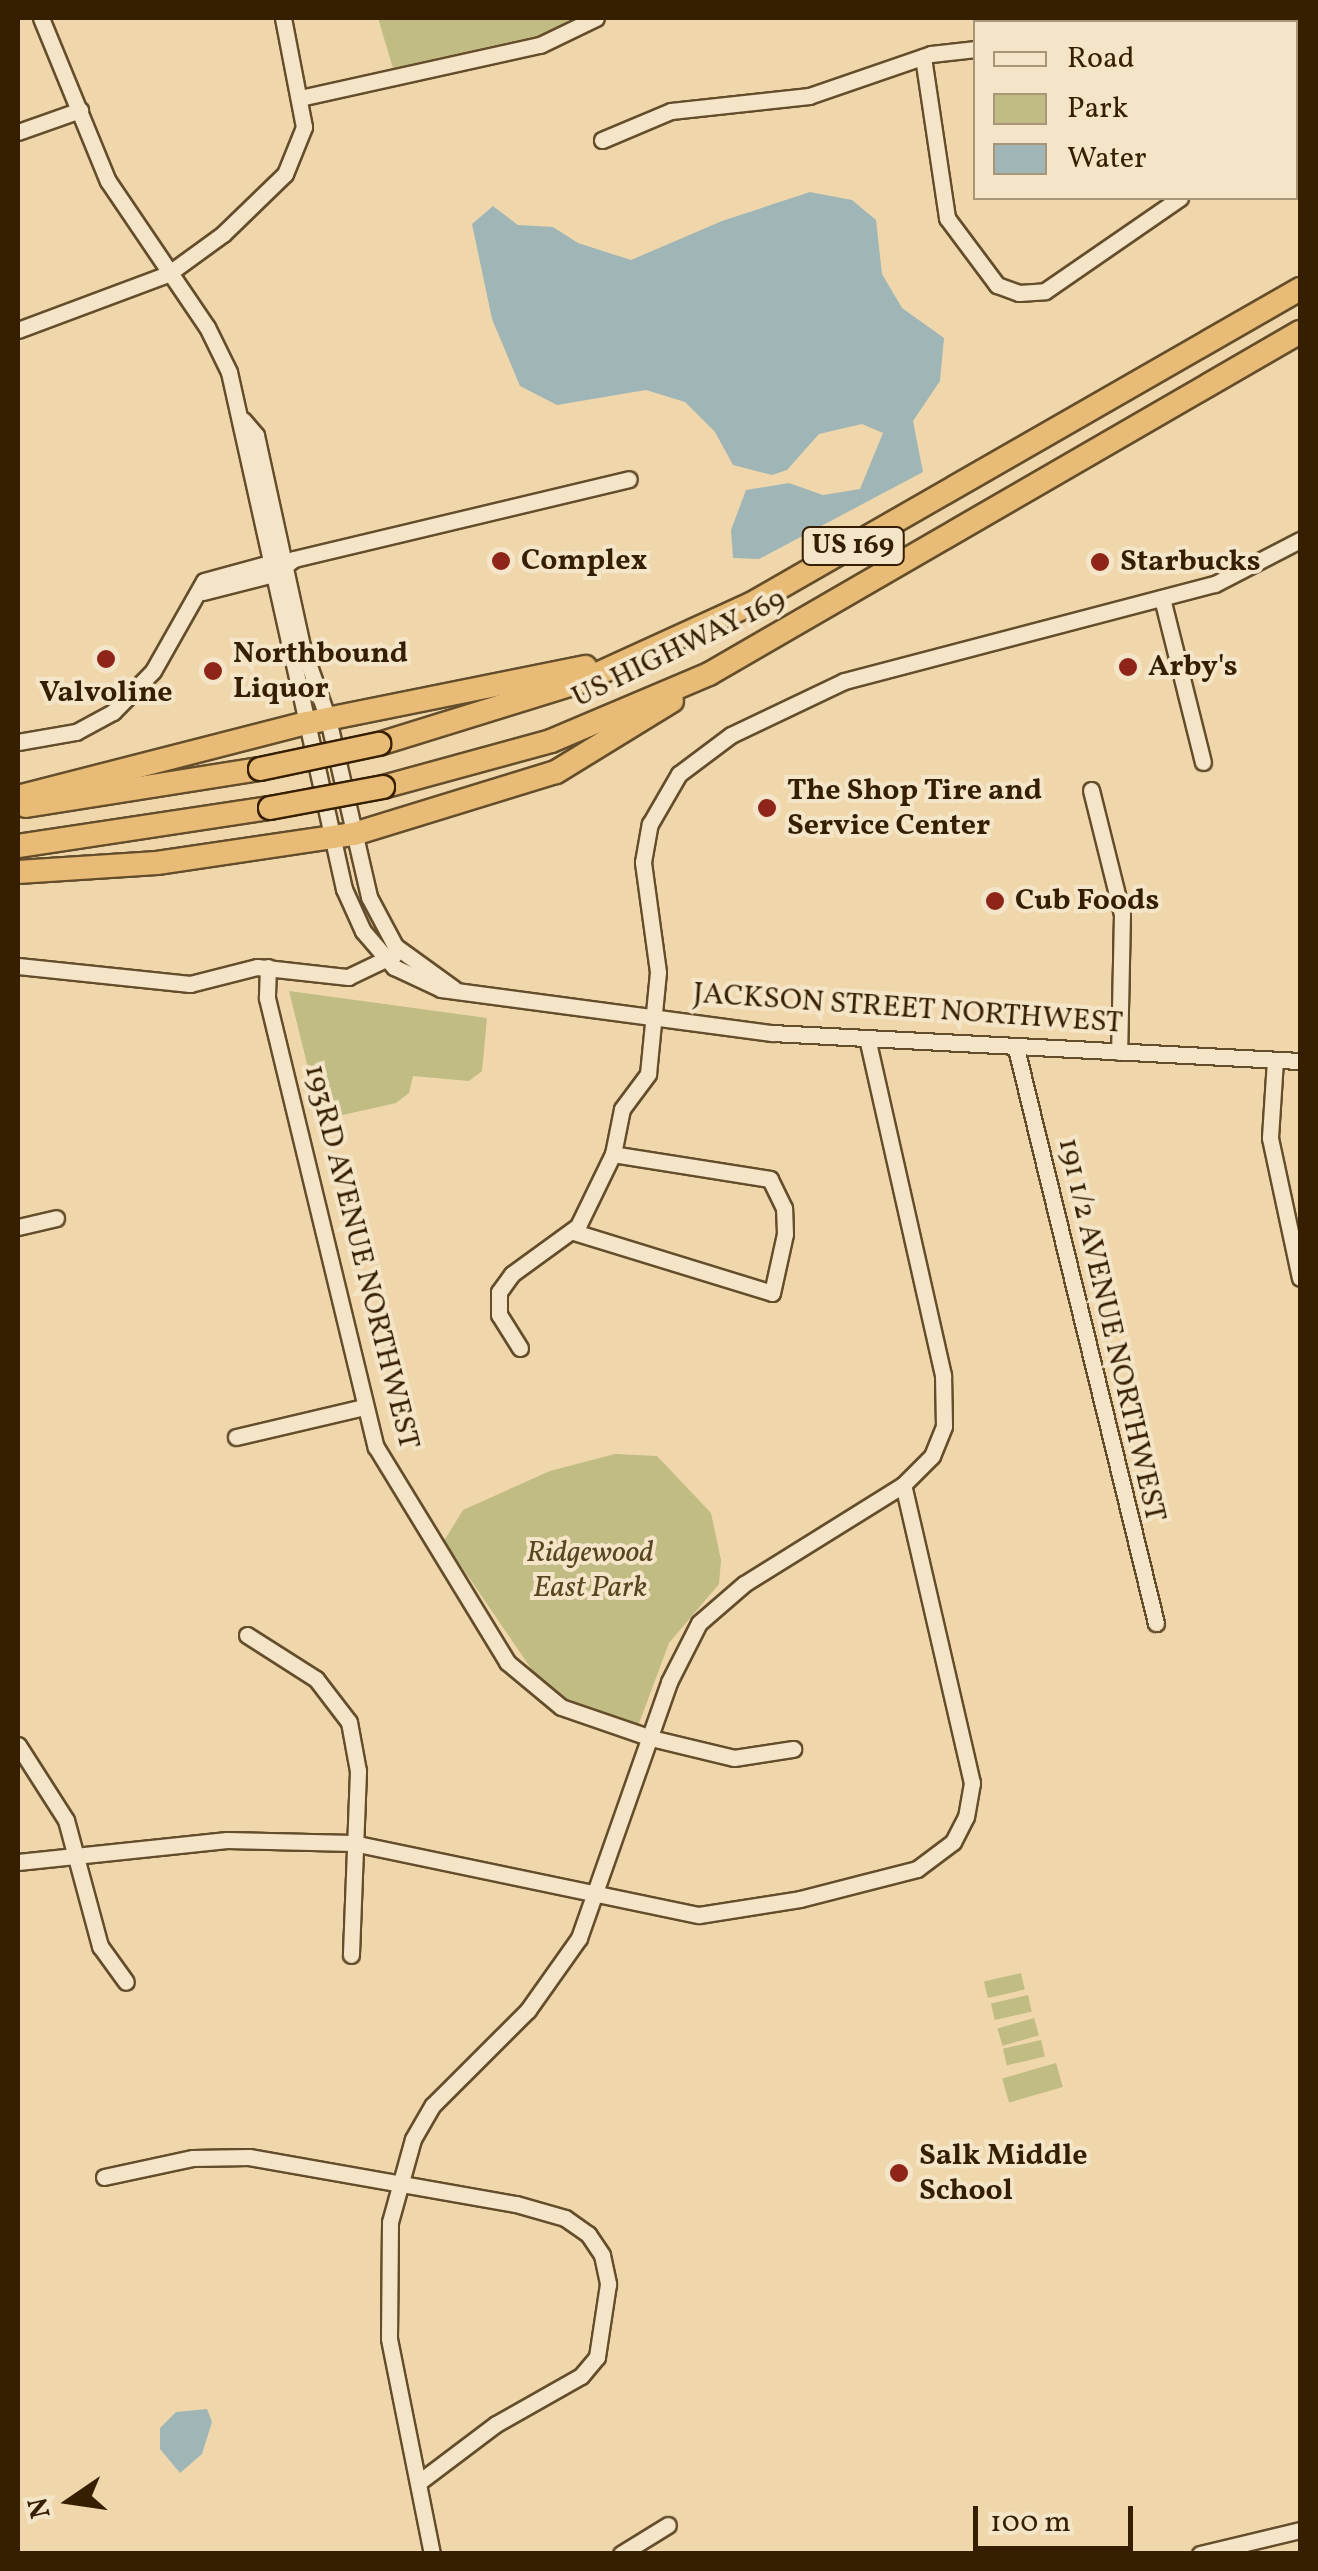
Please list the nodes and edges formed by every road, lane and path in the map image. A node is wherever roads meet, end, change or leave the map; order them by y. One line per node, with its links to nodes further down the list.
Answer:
1 (40, 18): 7 (street)
2 (283, 18): 6 (street)
3 (596, 18): 6 (street)
4 (973, 49): 5 (street)
5 (923, 57): 9 (street); 10 (street)
6 (300, 98): 11 (street)
7 (80, 110): 8 (street); 11 (street)
8 (18, 132)
9 (602, 140)
10 (1177, 200)
11 (168, 274): 13 (street); 17 (street)
12 (1300, 289): 19 (highway, US HIGHWAY 169 / US 169)
13 (18, 330)
14 (1300, 332): 20 (highway, US HIGHWAY 169 / US 169)
15 (629, 479): 17 (street)
16 (1300, 540): 18 (street)
17 (276, 565): 21 (street); 22 (street)
18 (1162, 598): 23 (street); 33 (street)
19 (694, 632): 21 (highway); 26 (highway, US HIGHWAY 169 / US 169, bridge)
20 (709, 674): 27 (highway); 28 (highway, US HIGHWAY 169 / US 169, bridge)
21 (318, 721): 25 (highway); 27 (street, JACKSON STREET NORTHWEST); 27 (street, JACKSON STREET NORTHWEST)
22 (18, 742)
23 (1202, 762)
24 (1090, 790): 36 (street)
25 (18, 797)
26 (18, 808)
27 (343, 836): 29 (highway); 30 (street, JACKSON STREET NORTHWEST)
28 (18, 846)
29 (18, 872)
30 (393, 955): 32 (street); 33 (street, JACKSON STREET NORTHWEST)
31 (18, 966): 32 (street)
32 (268, 967): 45 (street, 193RD AVENUE NORTHWEST)
33 (654, 1011): 34 (street, JACKSON STREET NORTHWEST); 39 (street)
34 (868, 1040): 35 (street, JACKSON STREET NORTHWEST); 47 (street)
35 (1016, 1048): 36 (street, JACKSON STREET NORTHWEST); 48 (street, 191 1/2 AVENUE NORTHWEST)
36 (1120, 1052): 37 (street, JACKSON STREET NORTHWEST)
37 (1275, 1060): 38 (street, JACKSON STREET NORTHWEST); 43 (street)
38 (1300, 1061)
39 (614, 1154): 42 (street); 42 (street)
40 (56, 1218): 41 (street)
41 (18, 1227)
42 (574, 1232): 44 (street)
43 (1300, 1278)
44 (520, 1348)
45 (364, 1408): 46 (street); 50 (street, 193RD AVENUE NORTHWEST)
46 (236, 1437)
47 (903, 1485): 50 (street); 56 (street)
48 (1156, 1624)
49 (247, 1635): 53 (street)
50 (651, 1738): 52 (street, 193RD AVENUE NORTHWEST); 56 (street)
51 (18, 1744): 54 (street)
52 (794, 1748)
53 (354, 1843): 54 (street); 56 (street); 57 (street)
54 (77, 1855): 55 (street); 58 (street)
55 (18, 1862)
56 (599, 1895): 60 (street)
57 (351, 1955)
58 (126, 1982)
59 (104, 2178): 60 (street)
60 (398, 2182): 61 (street); 61 (street)
61 (422, 2480): 64 (street)
62 (668, 2525): 65 (street)
63 (1300, 2530): 66 (street)
64 (432, 2554)
65 (621, 2554)
66 (1200, 2554)

